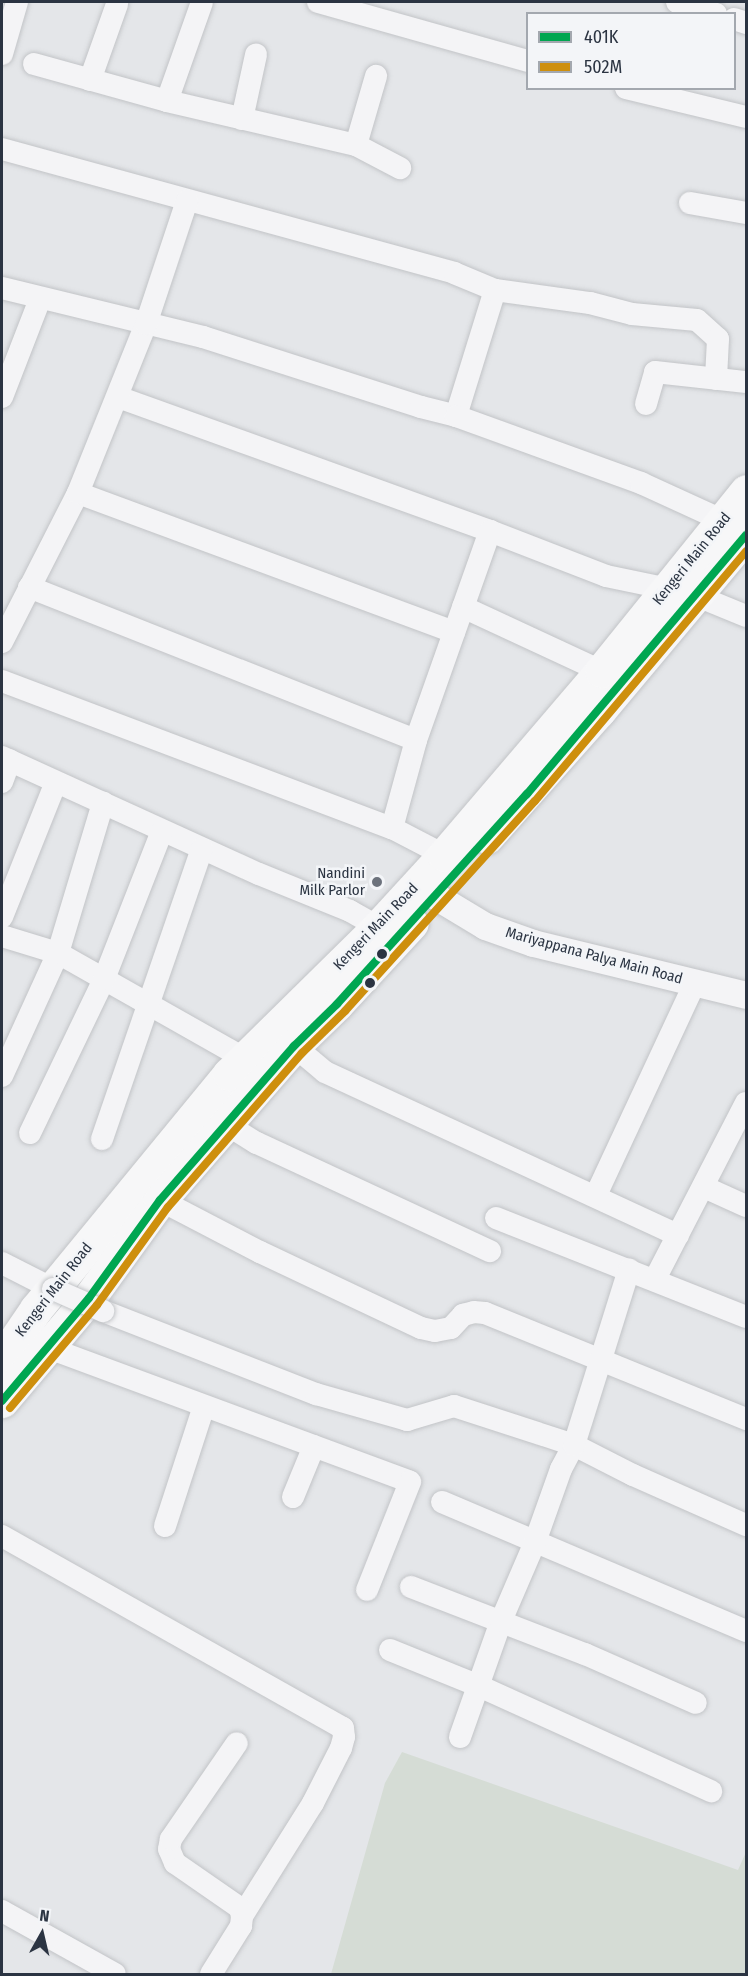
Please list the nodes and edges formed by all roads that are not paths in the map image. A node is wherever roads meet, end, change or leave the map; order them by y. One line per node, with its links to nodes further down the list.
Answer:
1 (17, 2): 7 (street)
2 (202, 2): 14 (street)
3 (318, 2): 9 (street)
4 (677, 2): 6 (street)
5 (117, 4): 12 (street)
6 (710, 12)
7 (2, 54)
8 (256, 55): 16 (street)
9 (526, 60)
10 (34, 64): 12 (street)
11 (376, 76): 17 (street)
12 (90, 80): 14 (street)
13 (634, 90): 15 (street)
14 (167, 101): 16 (street)
15 (747, 117)
16 (242, 119): 17 (street)
17 (356, 145): 19 (street)
18 (2, 149): 20 (street)
19 (400, 168)
20 (187, 201): 24 (street); 26 (street)
21 (690, 203): 22 (street)
22 (747, 213)
23 (2, 288): 25 (street)
24 (495, 290): 27 (street); 32 (street)
25 (40, 298): 26 (street); 29 (street)
26 (146, 324): 30 (street); 32 (street)
27 (716, 379): 28 (street); 31 (street)
28 (747, 382)
29 (2, 397)
30 (118, 397): 34 (street); 36 (street)
31 (646, 405)
32 (456, 416): 35 (street)
33 (747, 491): 35 (main road, Kengeri Main Road)
34 (78, 494): 37 (street); 41 (street)
35 (735, 528): 38 (main road, Kengeri Main Road)
36 (490, 531): 38 (street); 39 (street)
37 (29, 587): 42 (street); 45 (street)
38 (682, 592): 40 (street); 43 (main road, Kengeri Main Road); 54 (main road, Kengeri Main Road)
39 (463, 607): 41 (street); 43 (street)
40 (747, 616)
41 (454, 632): 45 (street)
42 (2, 642)
43 (601, 671): 53 (main road, Kengeri Main Road)
44 (2, 681): 50 (street)
45 (416, 740): 50 (street)
46 (6, 759): 47 (street); 48 (street)
47 (2, 782)
48 (56, 782): 49 (street); 55 (street)
49 (103, 803): 51 (street); 58 (street)
50 (393, 828): 53 (street)
51 (162, 831): 52 (street); 59 (street)
52 (202, 849): 56 (street); 62 (street)
53 (444, 855): 54 (main road, Kengeri Main Road)
54 (426, 891): 56 (main road, Kengeri Main Road); 60 (street, Mariyappana Palya Main Road)
55 (2, 917)
56 (388, 933): 63 (main road, Kengeri Main Road); 64 (main road, Kengeri Main Road)
57 (2, 936): 58 (street)
58 (58, 953): 59 (street); 65 (street)
59 (104, 979): 62 (street); 68 (street)
60 (695, 983): 61 (street, Mariyappana Palya Main Road); 71 (street)
61 (747, 995)
62 (148, 1004): 64 (street); 69 (street)
63 (294, 1046): 67 (main road, Kengeri Main Road); 71 (street)
64 (245, 1059): 80 (main road, Kengeri Main Road)
65 (2, 1076)
66 (747, 1103): 70 (street)
67 (226, 1124): 72 (main road, Kengeri Main Road); 76 (street)
68 (30, 1133)
69 (102, 1139)
70 (704, 1187): 73 (street); 75 (street)
71 (596, 1196): 75 (street)
72 (159, 1200): 82 (main road, Kengeri Main Road); 83 (street)
73 (747, 1206)
74 (496, 1218): 78 (street)
75 (678, 1235): 79 (street)
76 (490, 1251)
77 (2, 1263): 80 (street)
78 (629, 1269): 79 (street); 83 (street)
79 (655, 1279): 81 (street)
80 (53, 1289): 82 (main road, Kengeri Main Road); 87 (street, bridge)
81 (747, 1317)
82 (17, 1342): 84 (main road, Kengeri Main Road); 85 (street)
83 (599, 1358): 86 (street); 87 (street)
84 (2, 1401)
85 (204, 1406): 88 (street); 92 (street)
86 (747, 1419)
87 (574, 1445): 91 (street); 94 (street)
88 (314, 1446): 89 (street); 96 (street)
89 (293, 1497)
90 (442, 1502): 94 (street)
91 (747, 1525)
92 (165, 1526)
93 (2, 1536): 106 (street)
94 (535, 1542): 97 (street); 98 (street)
95 (411, 1587): 97 (street)
96 (367, 1590)
97 (501, 1621): 100 (street); 101 (street)
98 (747, 1631)
99 (390, 1650): 100 (street)
100 (479, 1686): 102 (street); 104 (street)
101 (696, 1702)
102 (460, 1737)
103 (237, 1743): 106 (street)
104 (711, 1791)
105 (2, 1911): 107 (street)
106 (243, 1916): 108 (street)
107 (115, 1974)
108 (211, 1974)

